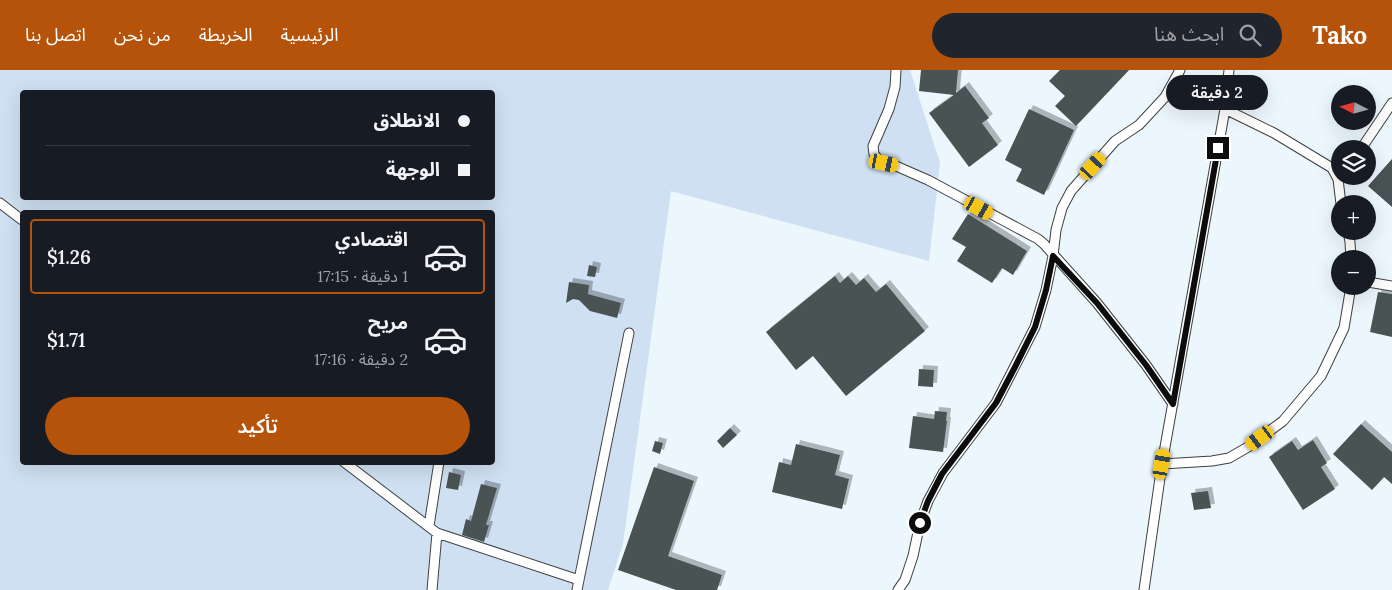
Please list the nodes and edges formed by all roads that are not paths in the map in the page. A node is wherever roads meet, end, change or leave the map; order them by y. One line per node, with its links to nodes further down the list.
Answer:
1 (896, 70): 10 (street)
2 (1180, 70): 10 (street)
3 (1229, 70): 5 (street)
4 (1392, 103): 6 (street)
5 (1225, 109): 7 (street); 15 (street)
6 (1367, 140)
7 (1331, 167)
8 (0, 203): 9 (street)
9 (20, 218)
10 (1053, 256): 15 (street); 24 (street)
11 (1376, 283): 12 (street)
12 (1392, 286)
13 (1350, 295): 16 (street)
14 (629, 333): 21 (street)
15 (1173, 404): 16 (street)
16 (1162, 464): 25 (street)
17 (348, 465): 19 (street)
18 (439, 465): 19 (street)
19 (429, 526): 20 (street)
20 (437, 533): 21 (street); 22 (street)
21 (579, 580): 23 (street)
22 (432, 590)
23 (578, 590)
24 (898, 590)
25 (1144, 590)

